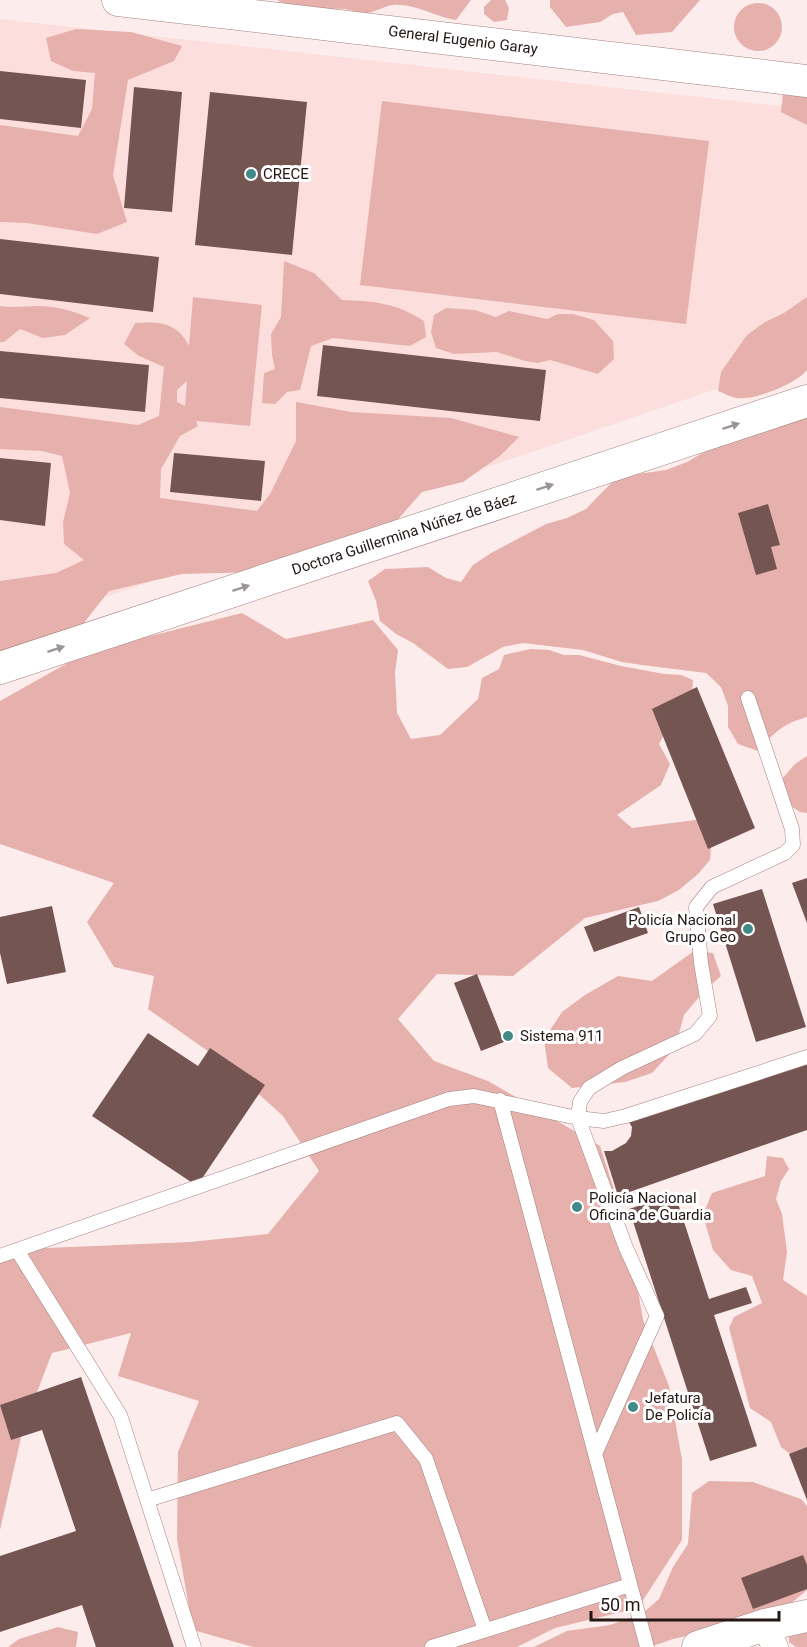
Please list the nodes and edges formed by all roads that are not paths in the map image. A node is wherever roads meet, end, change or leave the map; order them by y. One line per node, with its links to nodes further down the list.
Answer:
1 (118, 0): 2 (street, General Eugenio Garay)
2 (214, 5): 3 (street, General Eugenio Garay)
3 (807, 81)
4 (807, 401): 5 (street, Doctora Guillermina Núñez de Báez, one-way to 4)
5 (0, 668)
6 (748, 698): 9 (lane)
7 (807, 1058): 9 (lane)
8 (500, 1100): 9 (lane); 10 (lane); 12 (lane)
9 (578, 1118): 12 (lane)
10 (17, 1250): 11 (lane); 13 (lane)
11 (0, 1256)
12 (595, 1454): 14 (lane)
13 (147, 1500): 16 (lane); 18 (lane)
14 (630, 1585): 16 (lane); 20 (lane)
15 (807, 1616): 17 (street)
16 (485, 1630): 19 (lane)
17 (770, 1636): 21 (street)
18 (194, 1647)
19 (432, 1647)
20 (647, 1647)
21 (698, 1647)

